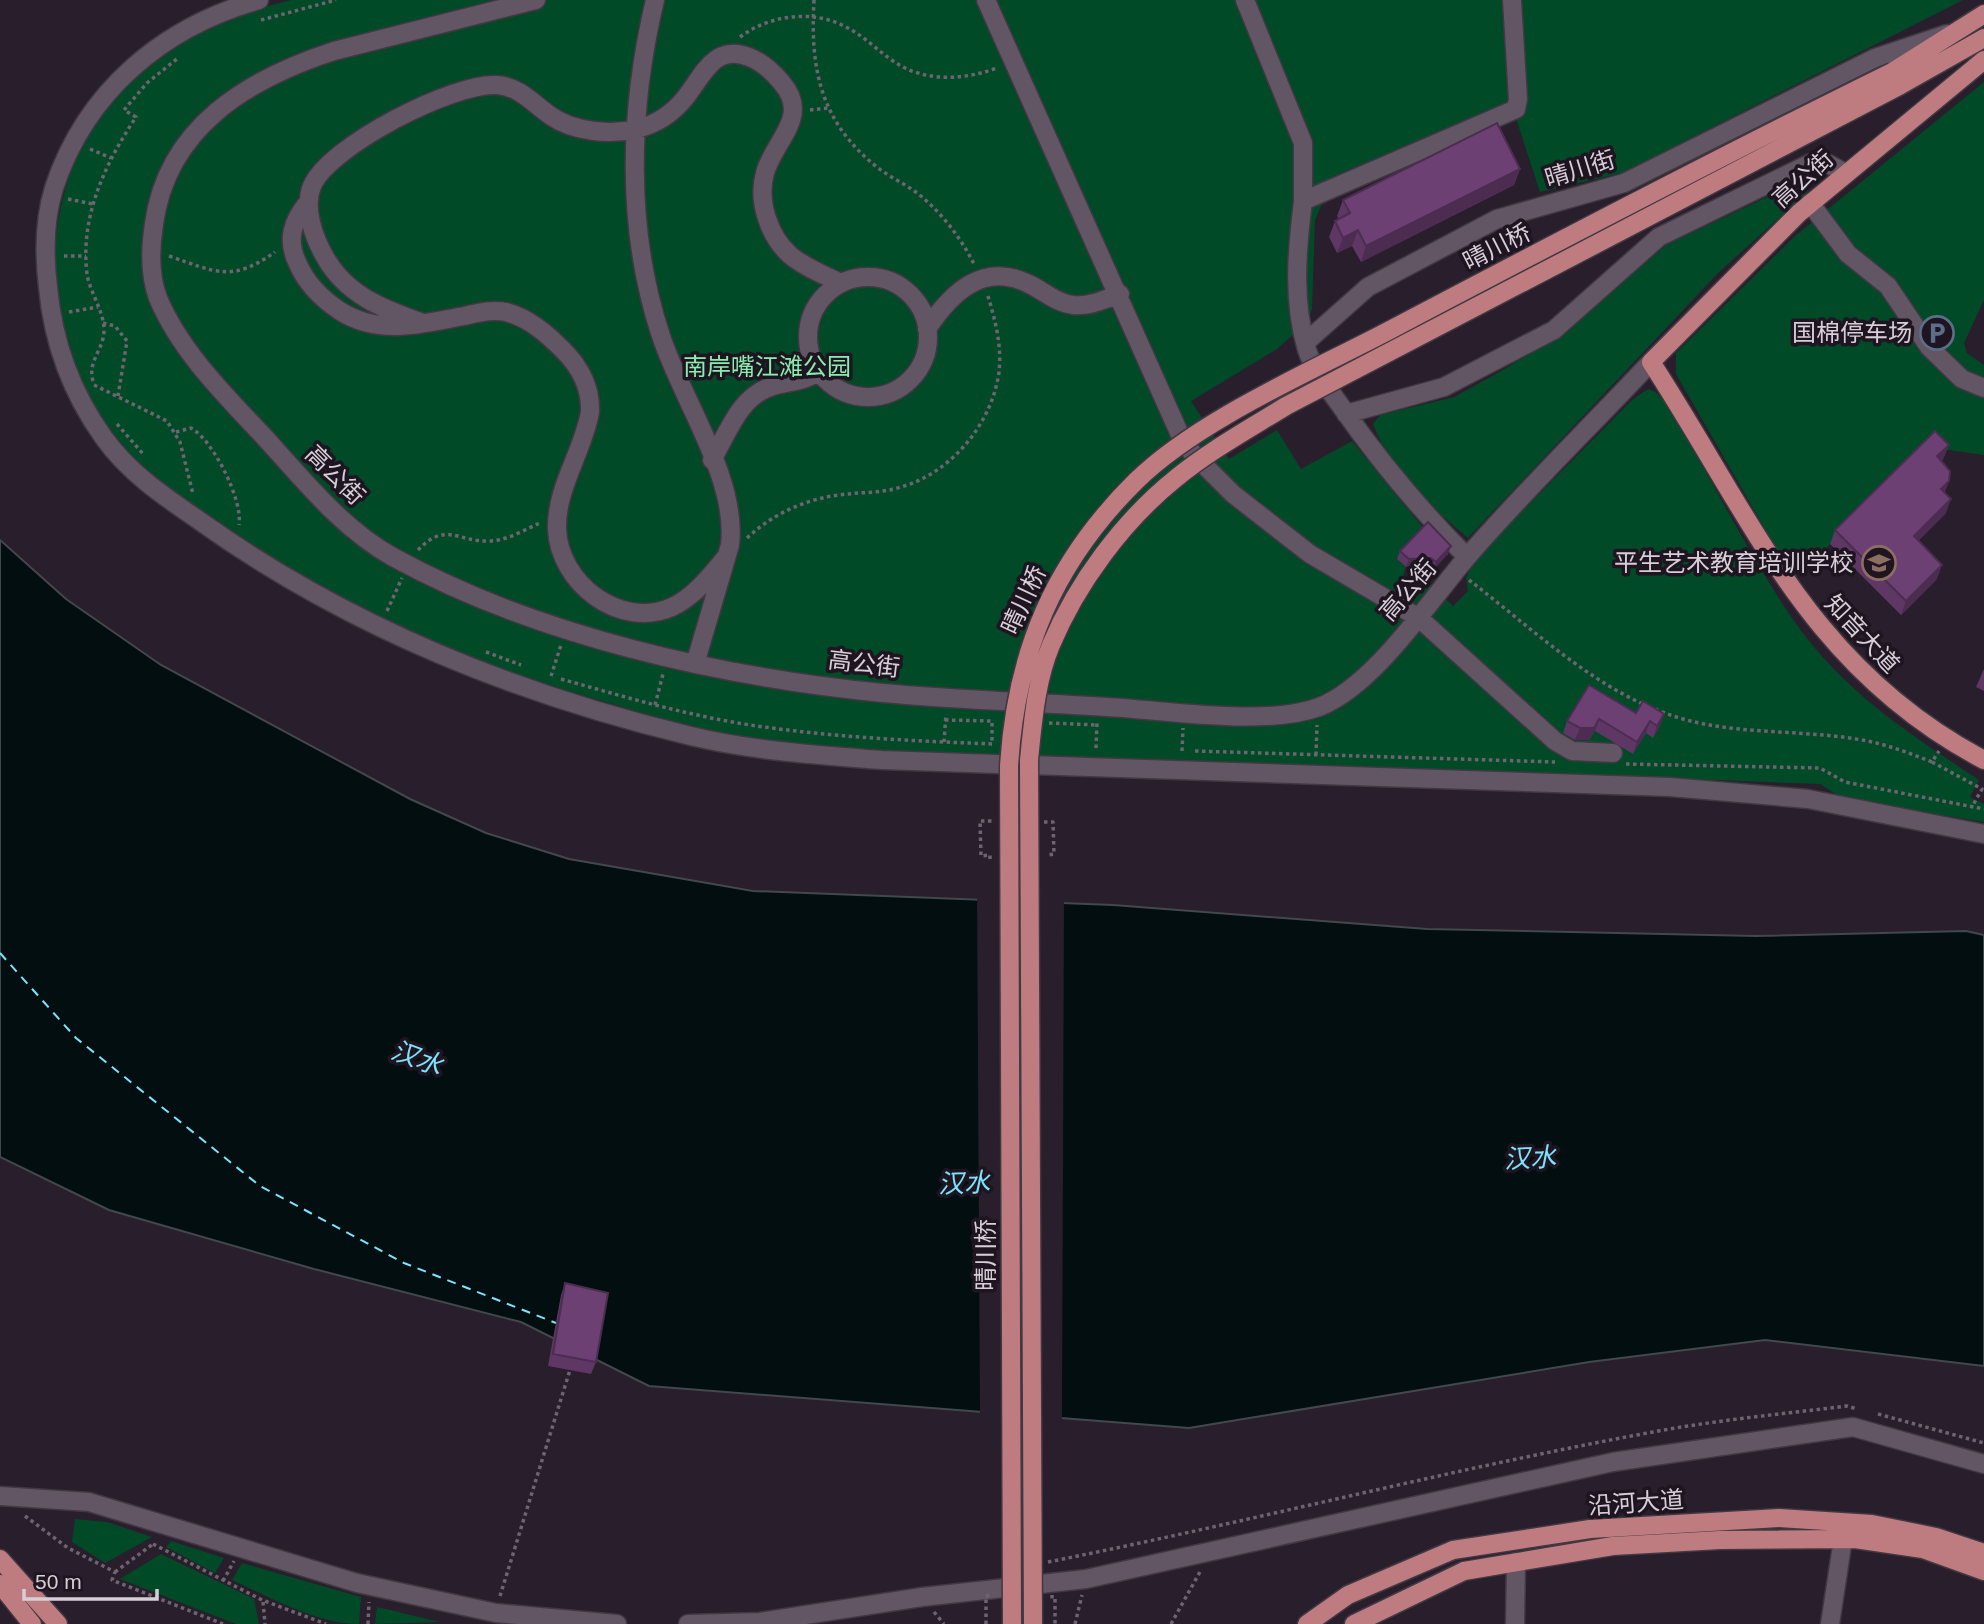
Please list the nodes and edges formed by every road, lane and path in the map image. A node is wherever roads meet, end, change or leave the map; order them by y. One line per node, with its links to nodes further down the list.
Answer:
1 (259, 0): 20 (street)
2 (336, 0): 11 (path)
3 (536, 0): 29 (street, 高公街)
4 (655, 0): 19 (street)
5 (814, 0): 10 (path)
6 (986, 0): 17 (street)
7 (1245, 0): 25 (street)
8 (1512, 0): 25 (street)
9 (1984, 13): 12 (main road)
10 (813, 18): 15 (path); 17 (path); 32 (path)
11 (253, 22)
12 (1958, 32): 18 (main road); 42 (street, 晴川街)
13 (1984, 38): 18 (main road)
14 (187, 52): 21 (path)
15 (728, 54): 19 (street); 33 (street)
16 (1984, 60): 22 (main road, 高公街)
17 (1016, 61): 34 (street)
18 (1896, 79): 125 (main road, 晴川桥, bridge); 126 (main road, 晴川桥, bridge)
19 (636, 129): 24 (street); 52 (street)
20 (74, 141): 21 (path); 23 (street)
21 (111, 158): 26 (path)
22 (1845, 173): 27 (main road, 高公街); 49 (street)
23 (52, 196): 26 (path); 31 (street)
24 (309, 201): 28 (street); 35 (street)
25 (1303, 201): 42 (street)
26 (93, 204): 30 (path)
27 (1810, 204): 43 (main road, 高公街); 46 (street)
28 (291, 241): 29 (path); 38 (street)
29 (151, 253): 60 (street, 高公街)
30 (86, 256): 31 (path); 36 (path)
31 (45, 257): 37 (street)
32 (982, 280): 34 (street); 41 (street); 59 (path)
33 (841, 284): 41 (street); 44 (street)
34 (1120, 294): 65 (street)
35 (364, 298): 38 (street); 40 (street)
36 (97, 307): 37 (path); 39 (path)
37 (50, 315): 98 (street)
38 (355, 319): 40 (street)
39 (103, 323): 45 (path); 47 (path)
40 (423, 323): 55 (street)
41 (927, 329): 44 (street)
42 (1306, 342): 49 (street)
43 (1651, 362): 61 (street, 高公街); 79 (main road, 知音大道)
44 (819, 371): 52 (street)
45 (94, 385): 47 (path); 48 (path)
46 (1984, 388)
47 (118, 396): 51 (path)
48 (99, 397)
49 (1346, 414): 61 (street)
50 (115, 421): 53 (path)
51 (176, 432): 54 (path); 57 (path)
52 (712, 460): 59 (street)
53 (152, 462)
54 (184, 487)
55 (558, 515): 59 (street); 60 (path)
56 (228, 517): 57 (path)
57 (239, 525): 58 (path)
58 (248, 531)
59 (726, 557): 68 (street)
60 (405, 573): 63 (path); 68 (street, 高公街)
61 (1463, 574): 65 (street, 高公街); 92 (path)
62 (376, 605): 63 (path)
63 (387, 611): 64 (path)
64 (398, 616)
65 (1419, 618): 68 (street, 高公街); 89 (street)
66 (563, 640): 73 (path)
67 (481, 650): 69 (path)
68 (695, 664)
69 (528, 668)
70 (663, 669): 71 (path)
71 (674, 671)
72 (539, 672): 73 (path)
73 (551, 676): 75 (path)
74 (660, 685): 75 (path)
75 (655, 705): 80 (path)
76 (1182, 719): 87 (path)
77 (1317, 719): 88 (path)
78 (1048, 735): 84 (path, bridge)
79 (1945, 740): 90 (main road, 知音大道); 92 (path)
80 (944, 742): 81 (path); 82 (path, bridge)
81 (1000, 744)
82 (992, 746)
83 (1083, 748): 84 (path)
84 (1096, 748): 85 (path)
85 (1109, 749)
86 (1170, 751): 87 (path)
87 (1182, 751): 88 (path)
88 (1316, 755): 91 (path)
89 (1613, 759): 93 (path)
90 (1984, 761)
91 (1558, 762)
92 (1932, 762): 93 (path)
93 (1973, 805): 95 (path)
94 (992, 808): 99 (path, bridge)
95 (1984, 809)
96 (1042, 810): 97 (path)
97 (1042, 822)
98 (1984, 834)
99 (990, 869)
100 (570, 1370): 116 (path)
101 (1984, 1464): 106 (street)
102 (1, 1497): 103 (street); 111 (path)
103 (174, 1528): 105 (path); 116 (street)
104 (1843, 1539): 109 (main road, 沿河大道); 110 (main road, 沿河大道); 132 (street)
105 (153, 1544): 111 (path); 115 (path)
106 (1210, 1552): 112 (street); 128 (path)
107 (1984, 1553): 129 (main road, 沿河大道)
108 (0, 1559): 118 (main road)
109 (1516, 1562): 130 (main road, 沿河大道); 131 (street)
110 (1984, 1571)
111 (115, 1572): 119 (path)
112 (1086, 1579): 123 (street); 127 (path)
113 (993, 1582): 124 (path, bridge)
114 (0, 1584): 117 (main road)
115 (262, 1600): 120 (path); 121 (path)
116 (496, 1613): 122 (street)
117 (32, 1624)
118 (58, 1624)
119 (223, 1624)
120 (265, 1624)
121 (326, 1624)
122 (617, 1624)
123 (688, 1624)
124 (986, 1624)
125 (1012, 1624)
126 (1033, 1624)
127 (1075, 1624)
128 (1171, 1624)
129 (1307, 1624)
130 (1354, 1624)
131 (1515, 1624)
132 (1830, 1624)

